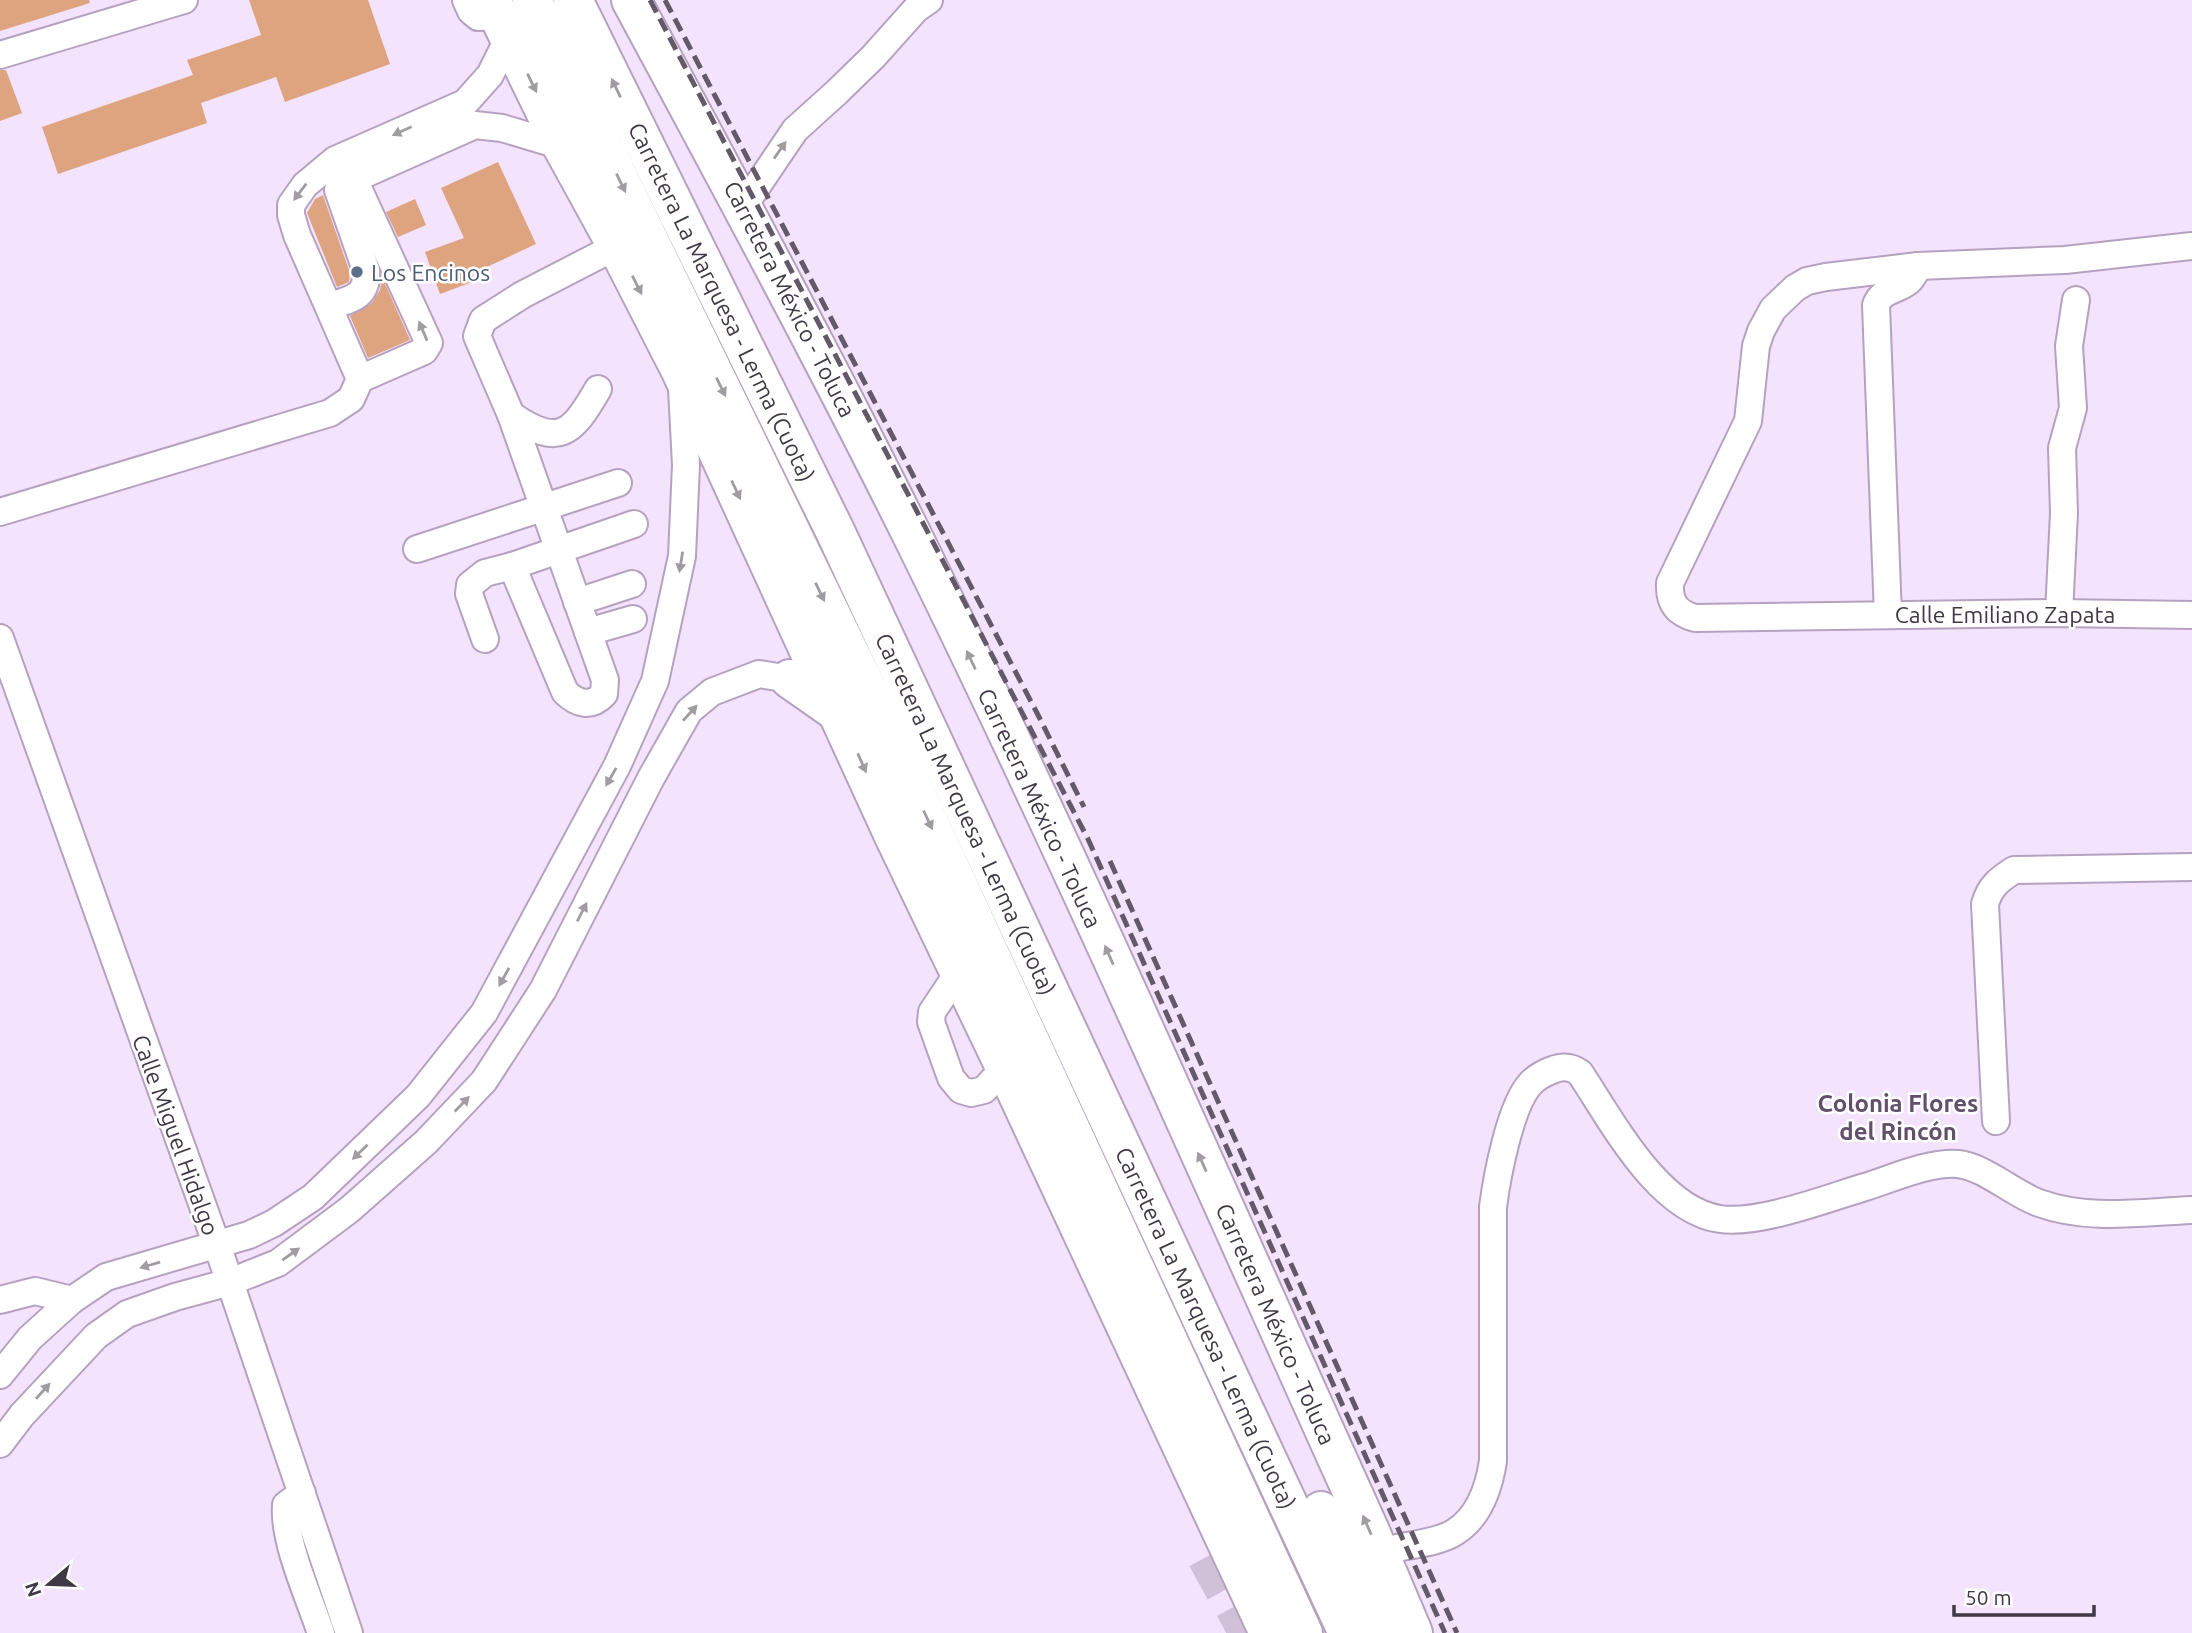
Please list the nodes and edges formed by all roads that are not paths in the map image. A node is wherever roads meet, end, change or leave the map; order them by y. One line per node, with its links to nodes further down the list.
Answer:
1 (184, 0): 6 (street)
2 (573, 0): 24 (highway, Carretera La Marquesa - Lerma (Cuota), one-way to 2)
3 (631, 0): 9 (highway, Carretera México - Toluca)
4 (929, 0): 9 (street, one-way to 4)
5 (499, 11): 7 (street); 8 (highway, one-way to 8); 58 (highway, Carretera La Marquesa - Lerma (Cuota), one-way to 58)
6 (0, 55)
7 (470, 114): 8 (street); 10 (street); 15 (street, one-way to 15)
8 (562, 146): 11 (highway)
9 (743, 207): 61 (highway, Carretera México - Toluca, one-way to 9)
10 (366, 233): 15 (street); 17 (street, one-way to 10)
11 (618, 246): 16 (highway, one-way to 16); 19 (street)
12 (2192, 246): 13 (street, Calle Emiliano Zapata)
13 (1918, 265): 31 (street); 31 (street, Calle Emiliano Zapata)
14 (2076, 300): 30 (street)
15 (330, 306): 17 (street)
16 (681, 371): 38 (highway, one-way to 38); 44 (street, one-way to 44)
17 (360, 379): 22 (street)
18 (598, 389): 19 (street)
19 (510, 415): 21 (street)
20 (618, 483): 21 (street)
21 (544, 509): 25 (street); 26 (street)
22 (0, 512)
23 (634, 524): 26 (street)
24 (836, 533): 59 (highway, Carretera La Marquesa - Lerma (Cuota)); 60 (highway)
25 (417, 549)
26 (558, 550): 27 (street); 29 (street)
27 (512, 566): 34 (street); 36 (street)
28 (632, 584): 29 (street)
29 (577, 602): 34 (street)
30 (2059, 612): 31 (street, Calle Emiliano Zapata); 32 (street, Calle Emiliano Zapata)
31 (1888, 615)
32 (2192, 615)
33 (633, 619): 34 (street)
34 (587, 632)
35 (0, 638): 44 (street, Calle Miguel Hidalgo)
36 (485, 639)
37 (790, 679): 38 (highway); 46 (street, one-way to 37)
38 (840, 715): 40 (highway, one-way to 40)
39 (2192, 867): 42 (street)
40 (958, 973): 41 (highway); 41 (street)
41 (1005, 1067): 54 (highway); 57 (highway)
42 (1996, 1121)
43 (2192, 1210): 53 (street)
44 (216, 1246): 45 (street, one-way to 45); 46 (street, Calle Miguel Hidalgo)
45 (106, 1277): 48 (street); 49 (street)
46 (230, 1282): 49 (street); 52 (street, Calle Miguel Hidalgo)
47 (0, 1300): 48 (street)
48 (72, 1300): 50 (street)
49 (127, 1314): 51 (street, one-way to 49)
50 (0, 1375)
51 (0, 1444)
52 (302, 1493): 55 (street); 56 (street, Calle Miguel Hidalgo)
53 (1397, 1548)
54 (1206, 1557)
55 (321, 1633)
56 (349, 1633)
57 (1269, 1633)
58 (1303, 1633)
59 (1348, 1633)
60 (1378, 1633)
61 (1413, 1633)

